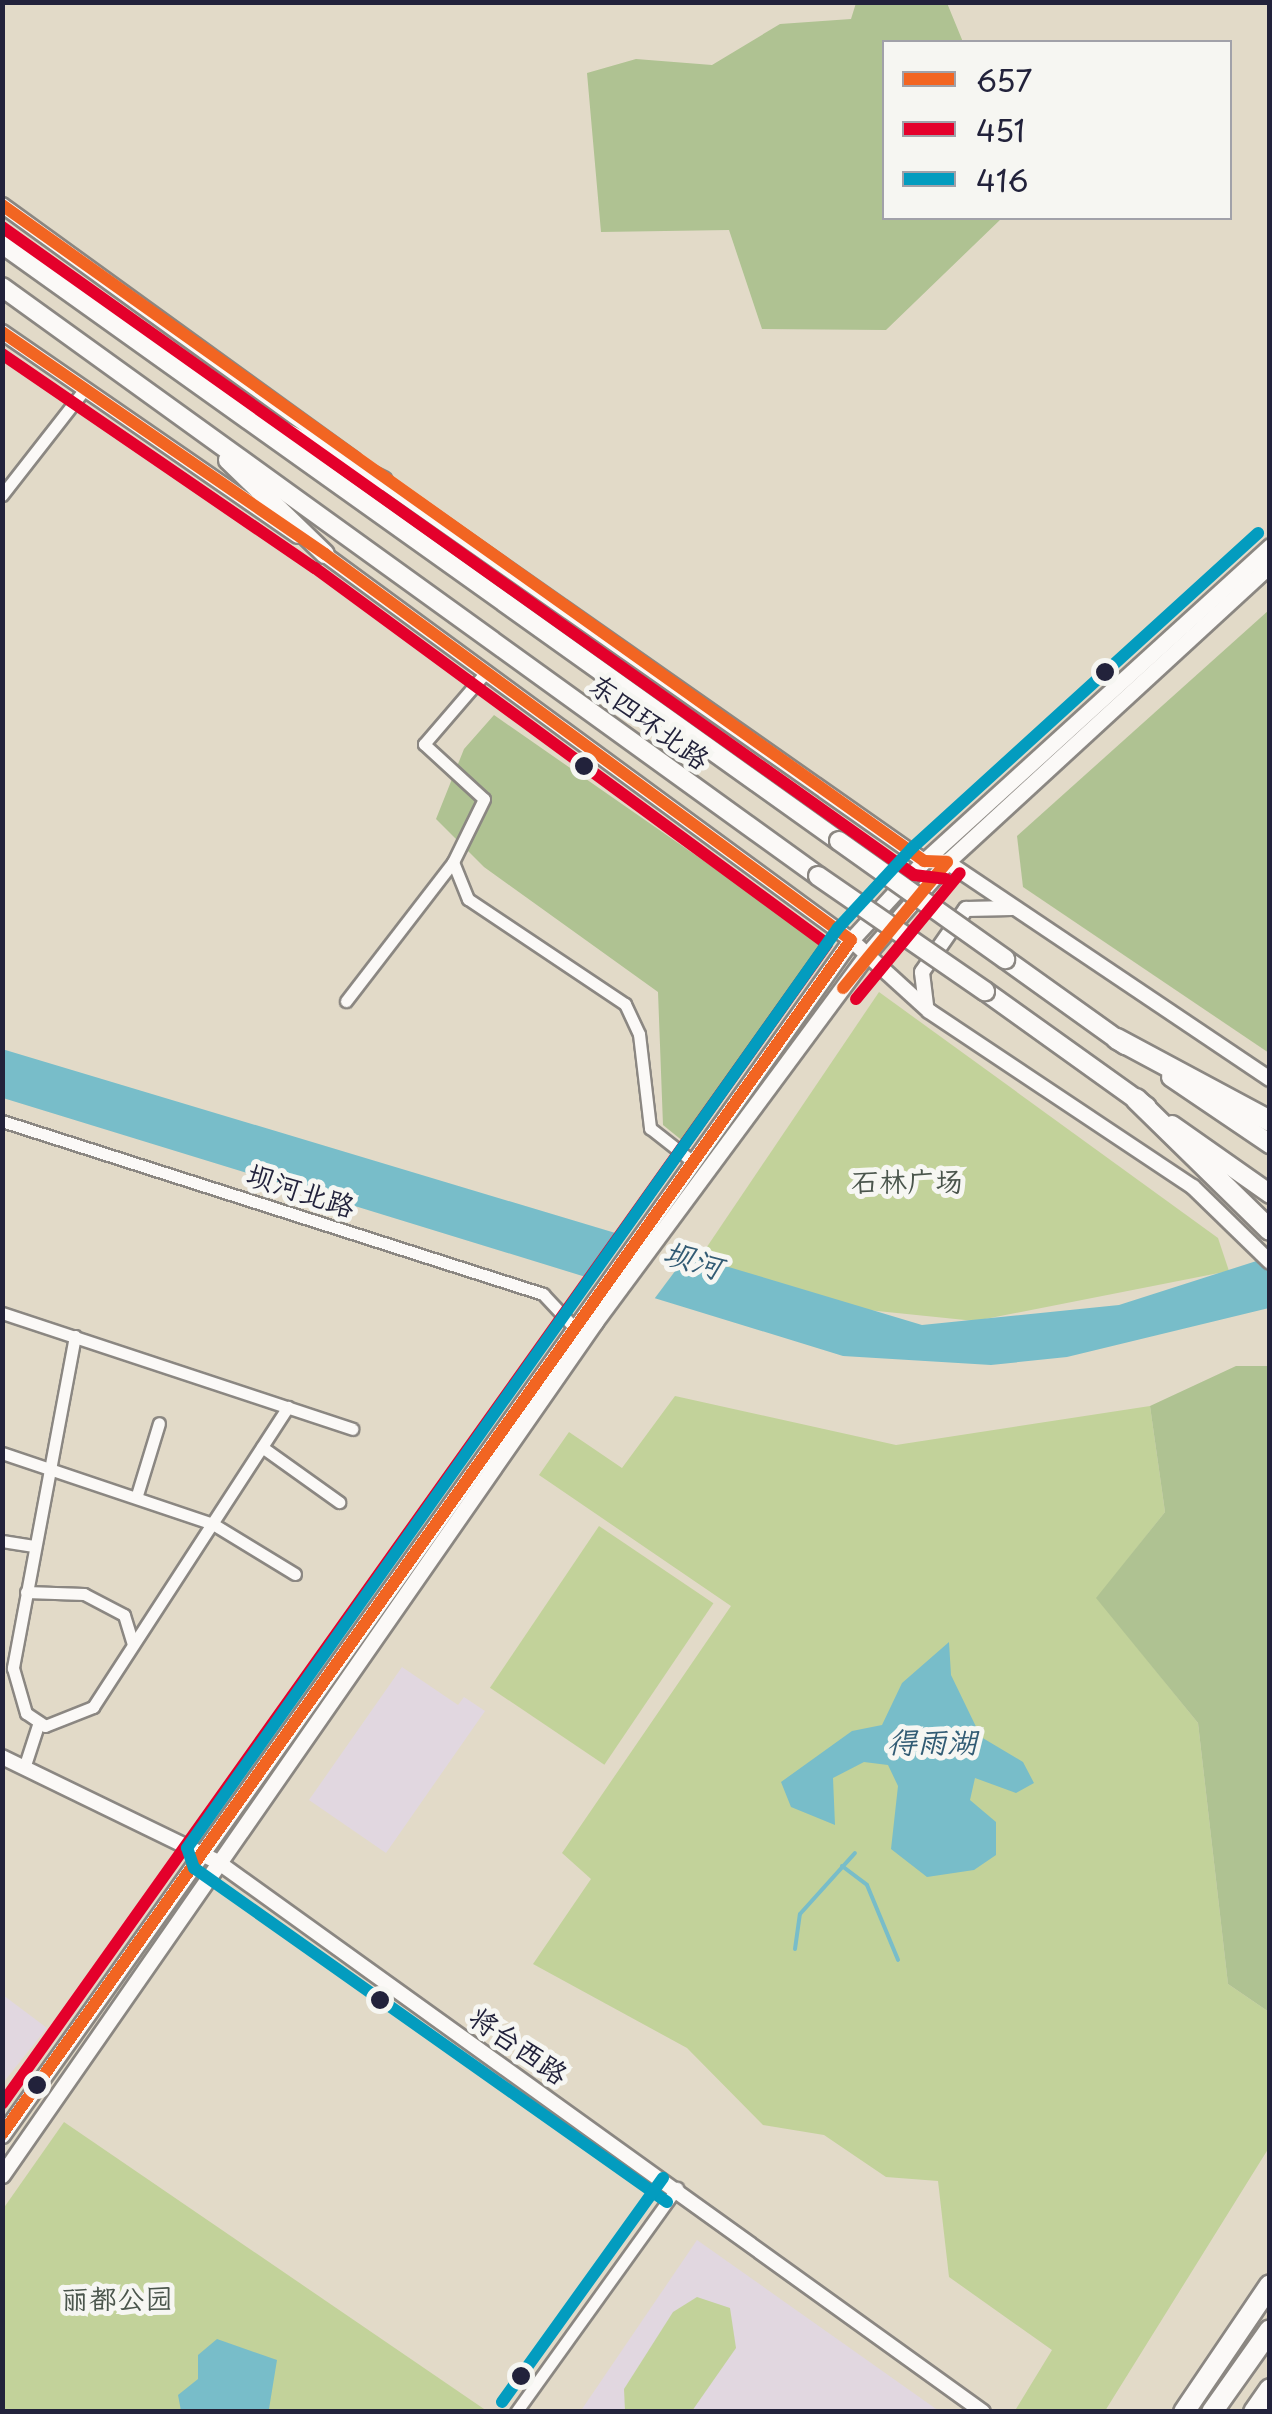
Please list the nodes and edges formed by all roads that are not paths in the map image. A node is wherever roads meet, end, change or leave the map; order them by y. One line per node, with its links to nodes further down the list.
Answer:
1 (2, 205): 8 (street, 东四环北路)
2 (2, 244): 6 (highway, 东四环北路)
3 (2, 287): 7 (highway, 东四环北路)
4 (2, 332): 5 (street, 东四环北路)
5 (84, 390): 9 (street); 11 (street, 东四环北路)
6 (230, 405): 8 (highway); 22 (highway, 东四环北路, bridge)
7 (185, 418): 11 (highway); 24 (highway, 东四环北路, bridge)
8 (383, 481): 14 (street, 东四环北路)
9 (2, 495)
10 (1270, 546): 14 (main road)
11 (325, 554): 13 (street, 东四环北路)
12 (1270, 565): 16 (main road)
13 (486, 672): 15 (street); 18 (street, 东四环北路)
14 (924, 860): 16 (street, 东四环北路); 18 (main road)
15 (453, 862): 20 (street); 28 (street)
16 (946, 862): 17 (street, 东四环北路); 19 (main road)
17 (1018, 908): 21 (street); 23 (street, 东四环北路)
18 (851, 940): 19 (street, 东四环北路); 28 (main road)
19 (868, 953): 21 (street, 东四环北路); 30 (main road)
20 (346, 1001)
21 (929, 1011): 32 (street, 东四环北路)
22 (1117, 1040): 26 (highway); 27 (highway, 东四环北路)
23 (1270, 1080)
24 (1136, 1099): 29 (highway, 东四环北路); 31 (highway)
25 (2, 1121): 34 (street, 坝河北路)
26 (1270, 1121)
27 (1270, 1144)
28 (692, 1161): 30 (main road)
29 (1270, 1194)
30 (657, 1225): 34 (main road)
31 (1270, 1230)
32 (1270, 1262)
33 (2, 1313): 35 (street)
34 (582, 1320): 53 (main road)
35 (75, 1336): 36 (street); 41 (street)
36 (288, 1407): 38 (street); 39 (street)
37 (159, 1422): 42 (street)
38 (352, 1428)
39 (262, 1448): 43 (street); 44 (street)
40 (2, 1454): 41 (street)
41 (50, 1463): 42 (street); 46 (street)
42 (136, 1495): 44 (street)
43 (339, 1502)
44 (212, 1524): 47 (street); 49 (street)
45 (2, 1541): 46 (street)
46 (34, 1546): 48 (street)
47 (295, 1574)
48 (26, 1592): 49 (street); 50 (street)
49 (133, 1644): 50 (street)
50 (40, 1722): 52 (street)
51 (2, 1757): 52 (street, 将台西路)
52 (25, 1765): 53 (street, 将台西路)
53 (211, 1858): 54 (main road); 55 (main road); 56 (street, 将台西路)
54 (2, 2135)
55 (2, 2175)
56 (677, 2188): 60 (street); 61 (street, 将台西路)
57 (1270, 2285): 62 (highway)
58 (1270, 2330): 63 (highway)
59 (1270, 2389): 64 (highway)
60 (516, 2412)
61 (983, 2412)
62 (1184, 2412)
63 (1212, 2412)
64 (1254, 2412)

